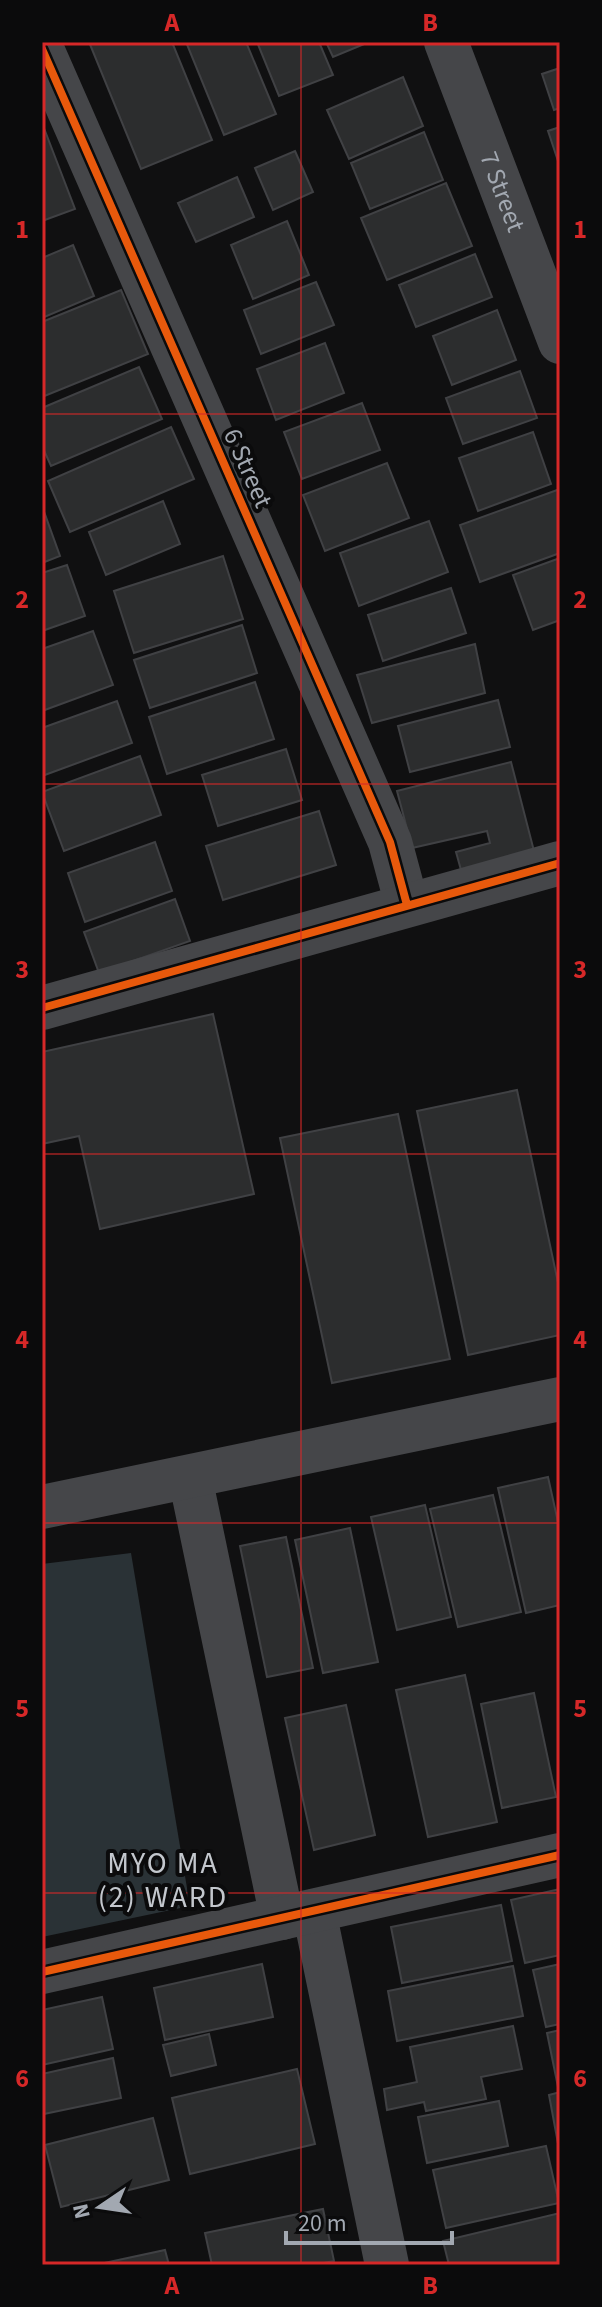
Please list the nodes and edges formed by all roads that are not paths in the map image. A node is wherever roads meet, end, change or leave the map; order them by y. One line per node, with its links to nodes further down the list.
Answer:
1 (446, 42): 3 (street, 7 Street)
2 (42, 49): 5 (street, 6 Street)
3 (560, 342)
4 (560, 863): 5 (street)
5 (407, 905): 6 (street)
6 (42, 1008)
7 (560, 1399): 8 (street)
8 (190, 1477): 9 (street); 11 (street)
9 (42, 1507)
10 (560, 1855): 11 (street)
11 (298, 1914): 12 (street); 13 (street)
12 (42, 1972)
13 (387, 2265)

